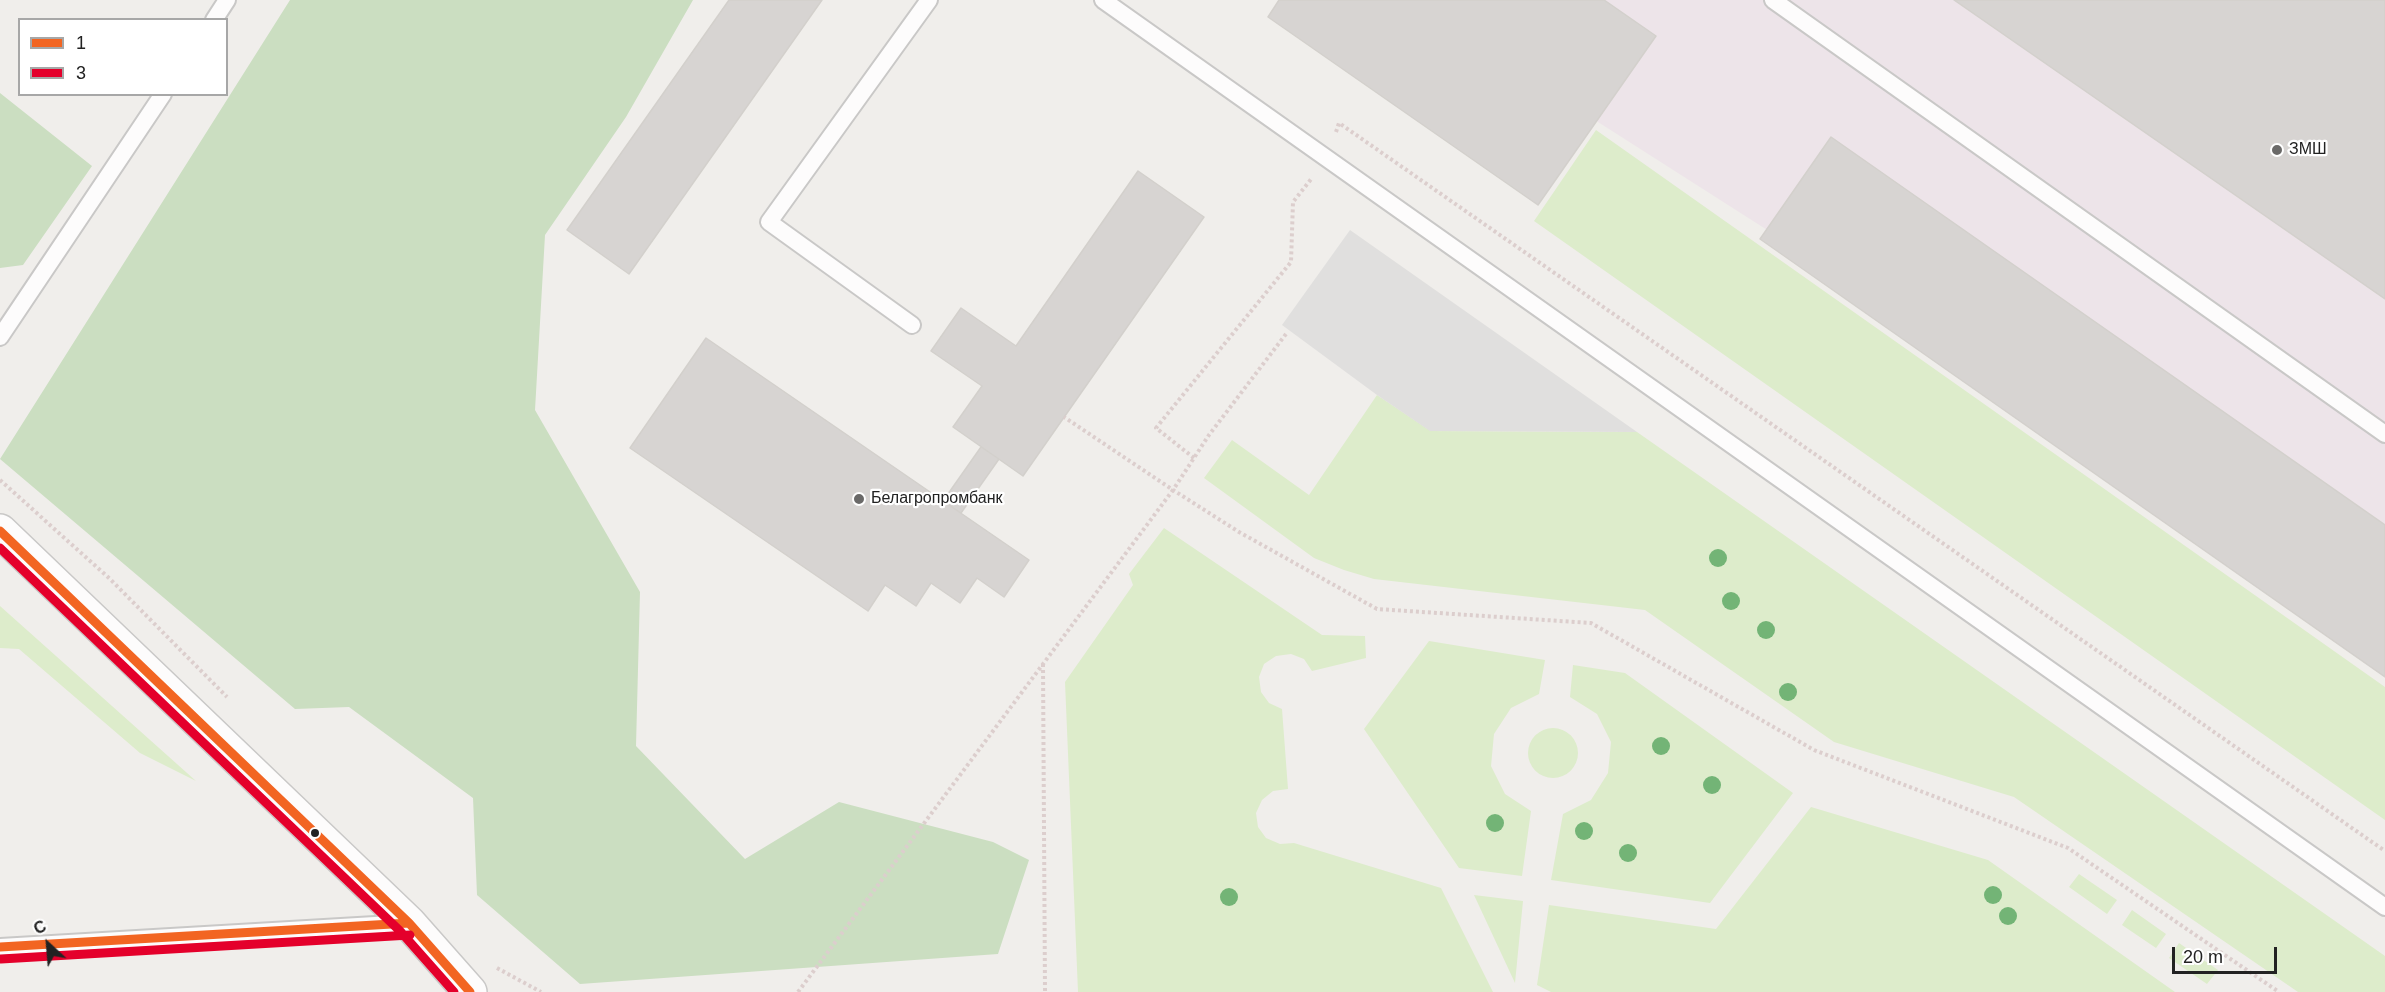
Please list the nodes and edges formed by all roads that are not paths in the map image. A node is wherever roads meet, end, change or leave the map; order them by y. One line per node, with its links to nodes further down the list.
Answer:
1 (227, 0): 5 (lane)
2 (929, 0): 7 (lane)
3 (1103, 0): 11 (lane)
4 (1773, 0): 9 (lane)
5 (215, 18)
6 (162, 96): 8 (lane)
7 (912, 326)
8 (0, 337)
9 (2385, 434)
10 (0, 531): 12 (street)
11 (2385, 907)
12 (410, 923): 13 (lane); 14 (street)
13 (0, 947)
14 (470, 992)

